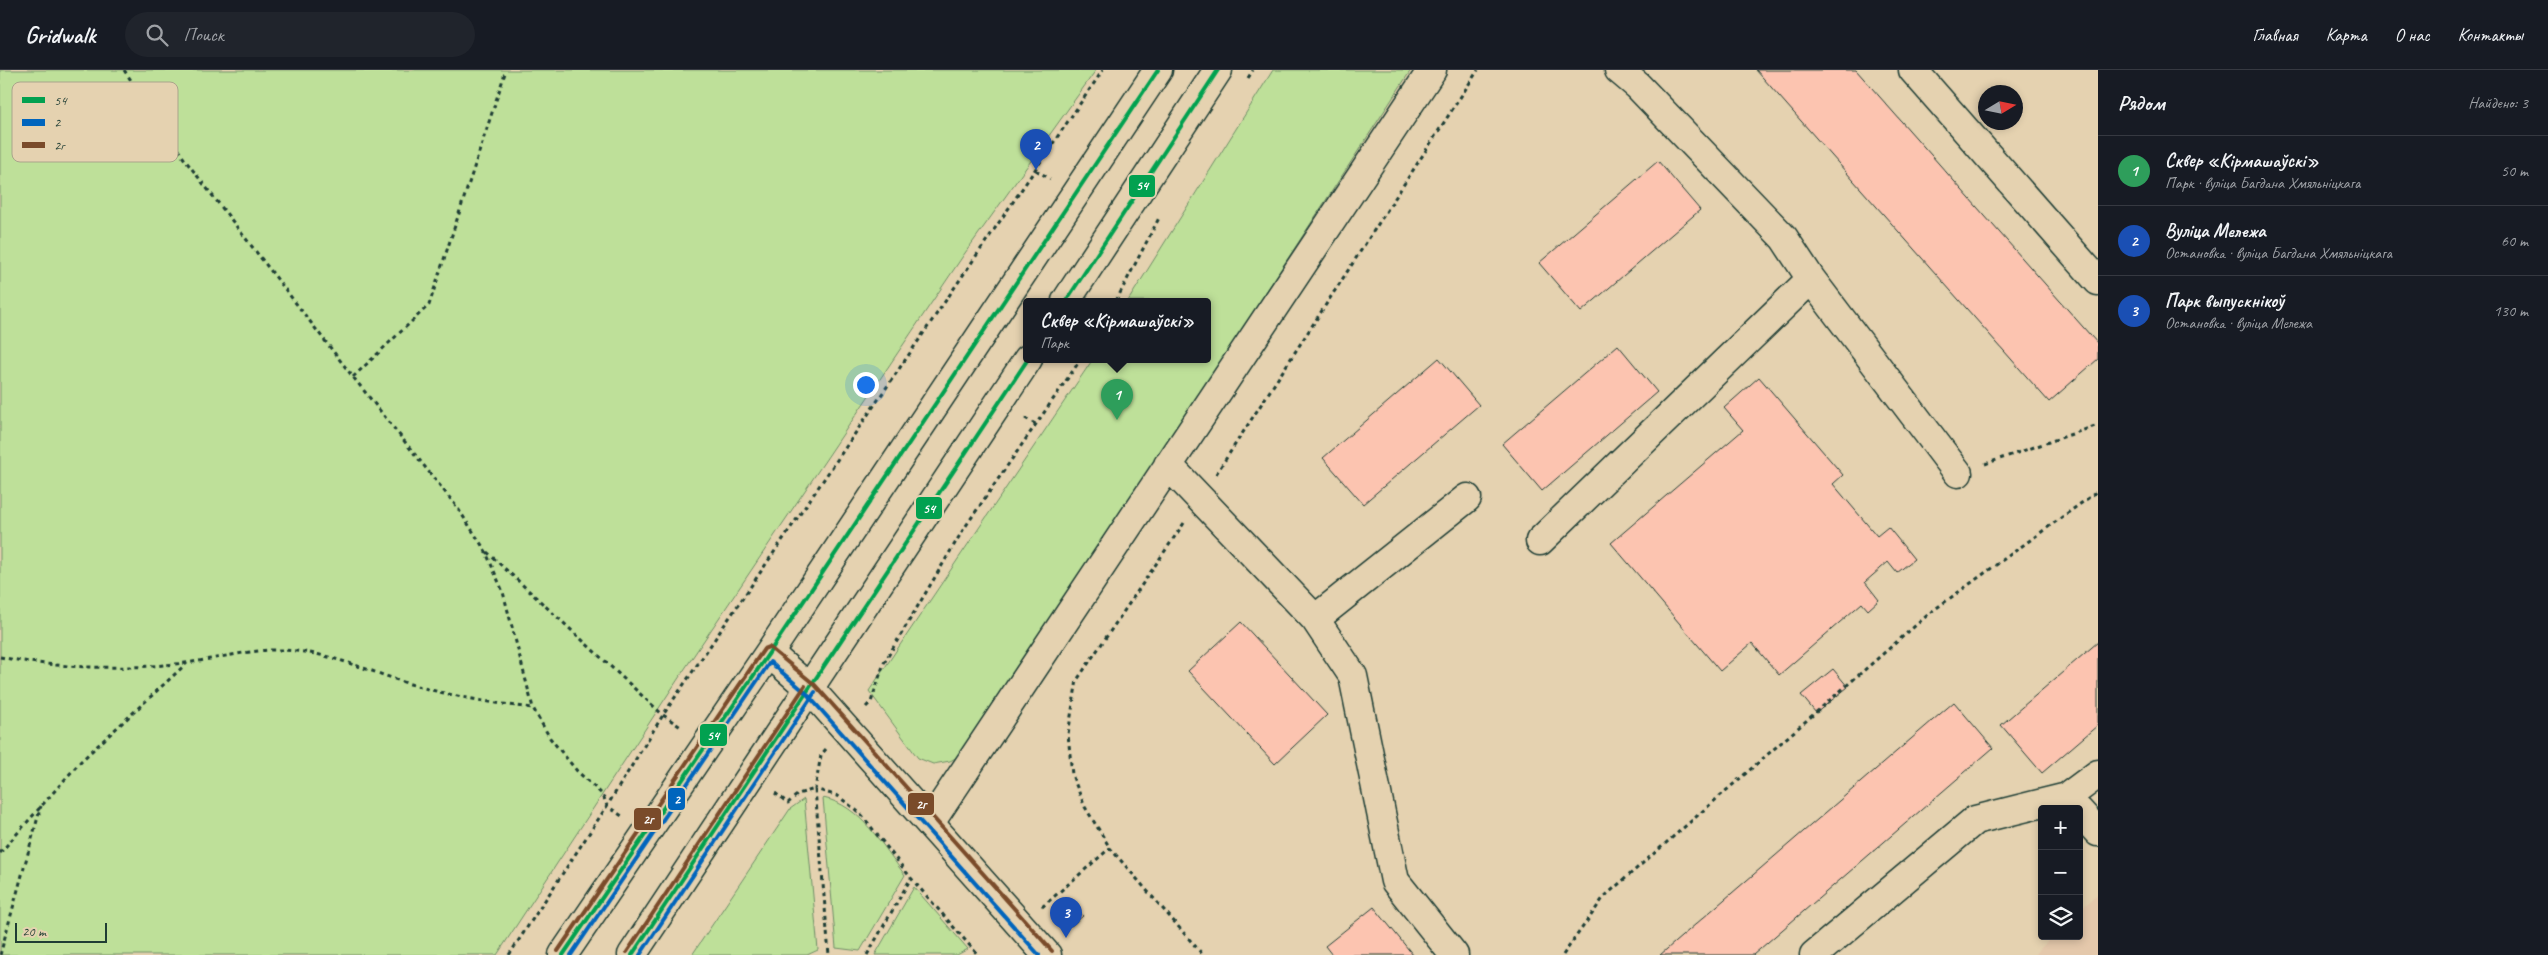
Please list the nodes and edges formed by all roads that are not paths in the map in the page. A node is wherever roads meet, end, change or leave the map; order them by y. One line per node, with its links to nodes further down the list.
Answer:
1 (1158, 70): 15 (main road)
2 (1218, 70): 8 (main road)
3 (1432, 70): 10 (main road)
4 (1619, 70): 6 (main road)
5 (1913, 70): 7 (main road)
6 (1811, 279): 11 (main road); 13 (main road)
7 (2098, 281)
8 (1068, 298)
9 (1025, 363): 16 (main road)
10 (1168, 465): 14 (main road); 21 (main road)
11 (1958, 473)
12 (1467, 498): 14 (main road)
13 (1540, 541)
14 (1315, 619): 26 (main road)
15 (769, 653): 16 (main road); 23 (main road)
16 (810, 689): 21 (main road); 24 (main road)
17 (2098, 774): 18 (main road)
18 (2075, 805)
19 (2038, 811): 27 (main road)
20 (2083, 814): 22 (main road)
21 (930, 823): 25 (main road)
22 (2098, 832)
23 (563, 955)
24 (632, 955)
25 (1047, 955)
26 (1454, 955)
27 (1814, 955)

